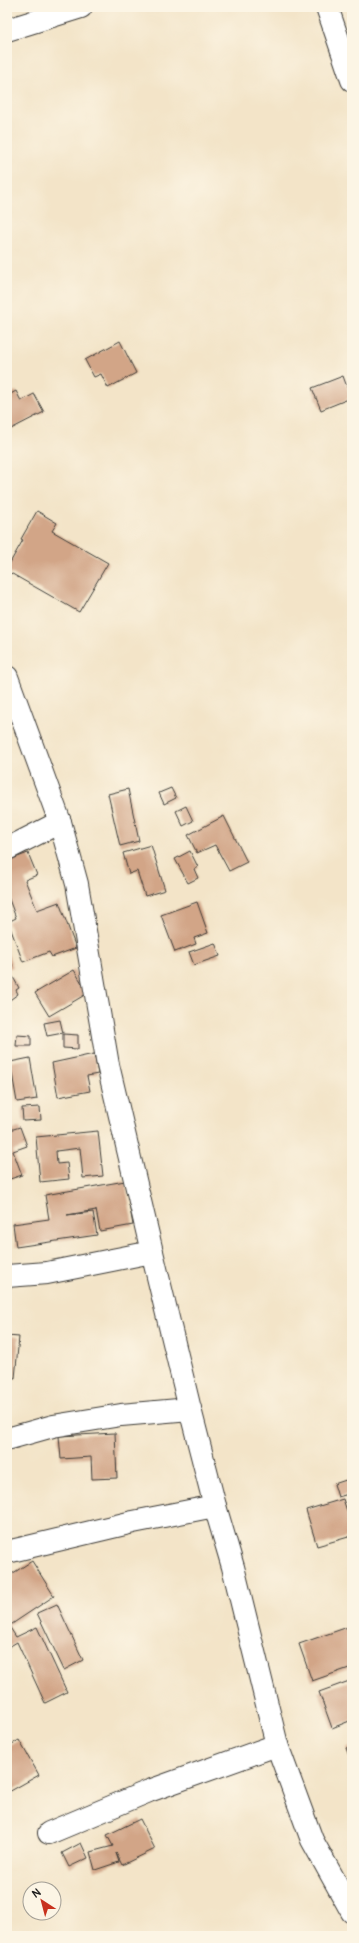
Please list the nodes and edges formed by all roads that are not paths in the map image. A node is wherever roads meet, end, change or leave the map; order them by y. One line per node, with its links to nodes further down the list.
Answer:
1 (82, 7): 3 (street)
2 (327, 7): 4 (street)
3 (7, 30)
4 (352, 80)
5 (7, 677): 6 (street)
6 (60, 822): 7 (street); 8 (street)
7 (7, 849)
8 (152, 1252): 9 (street); 10 (street)
9 (7, 1276)
10 (190, 1409): 11 (street); 12 (street)
11 (7, 1439)
12 (215, 1506): 13 (street); 14 (street)
13 (7, 1552)
14 (277, 1745): 15 (street); 16 (street)
15 (49, 1833)
16 (352, 1912)

